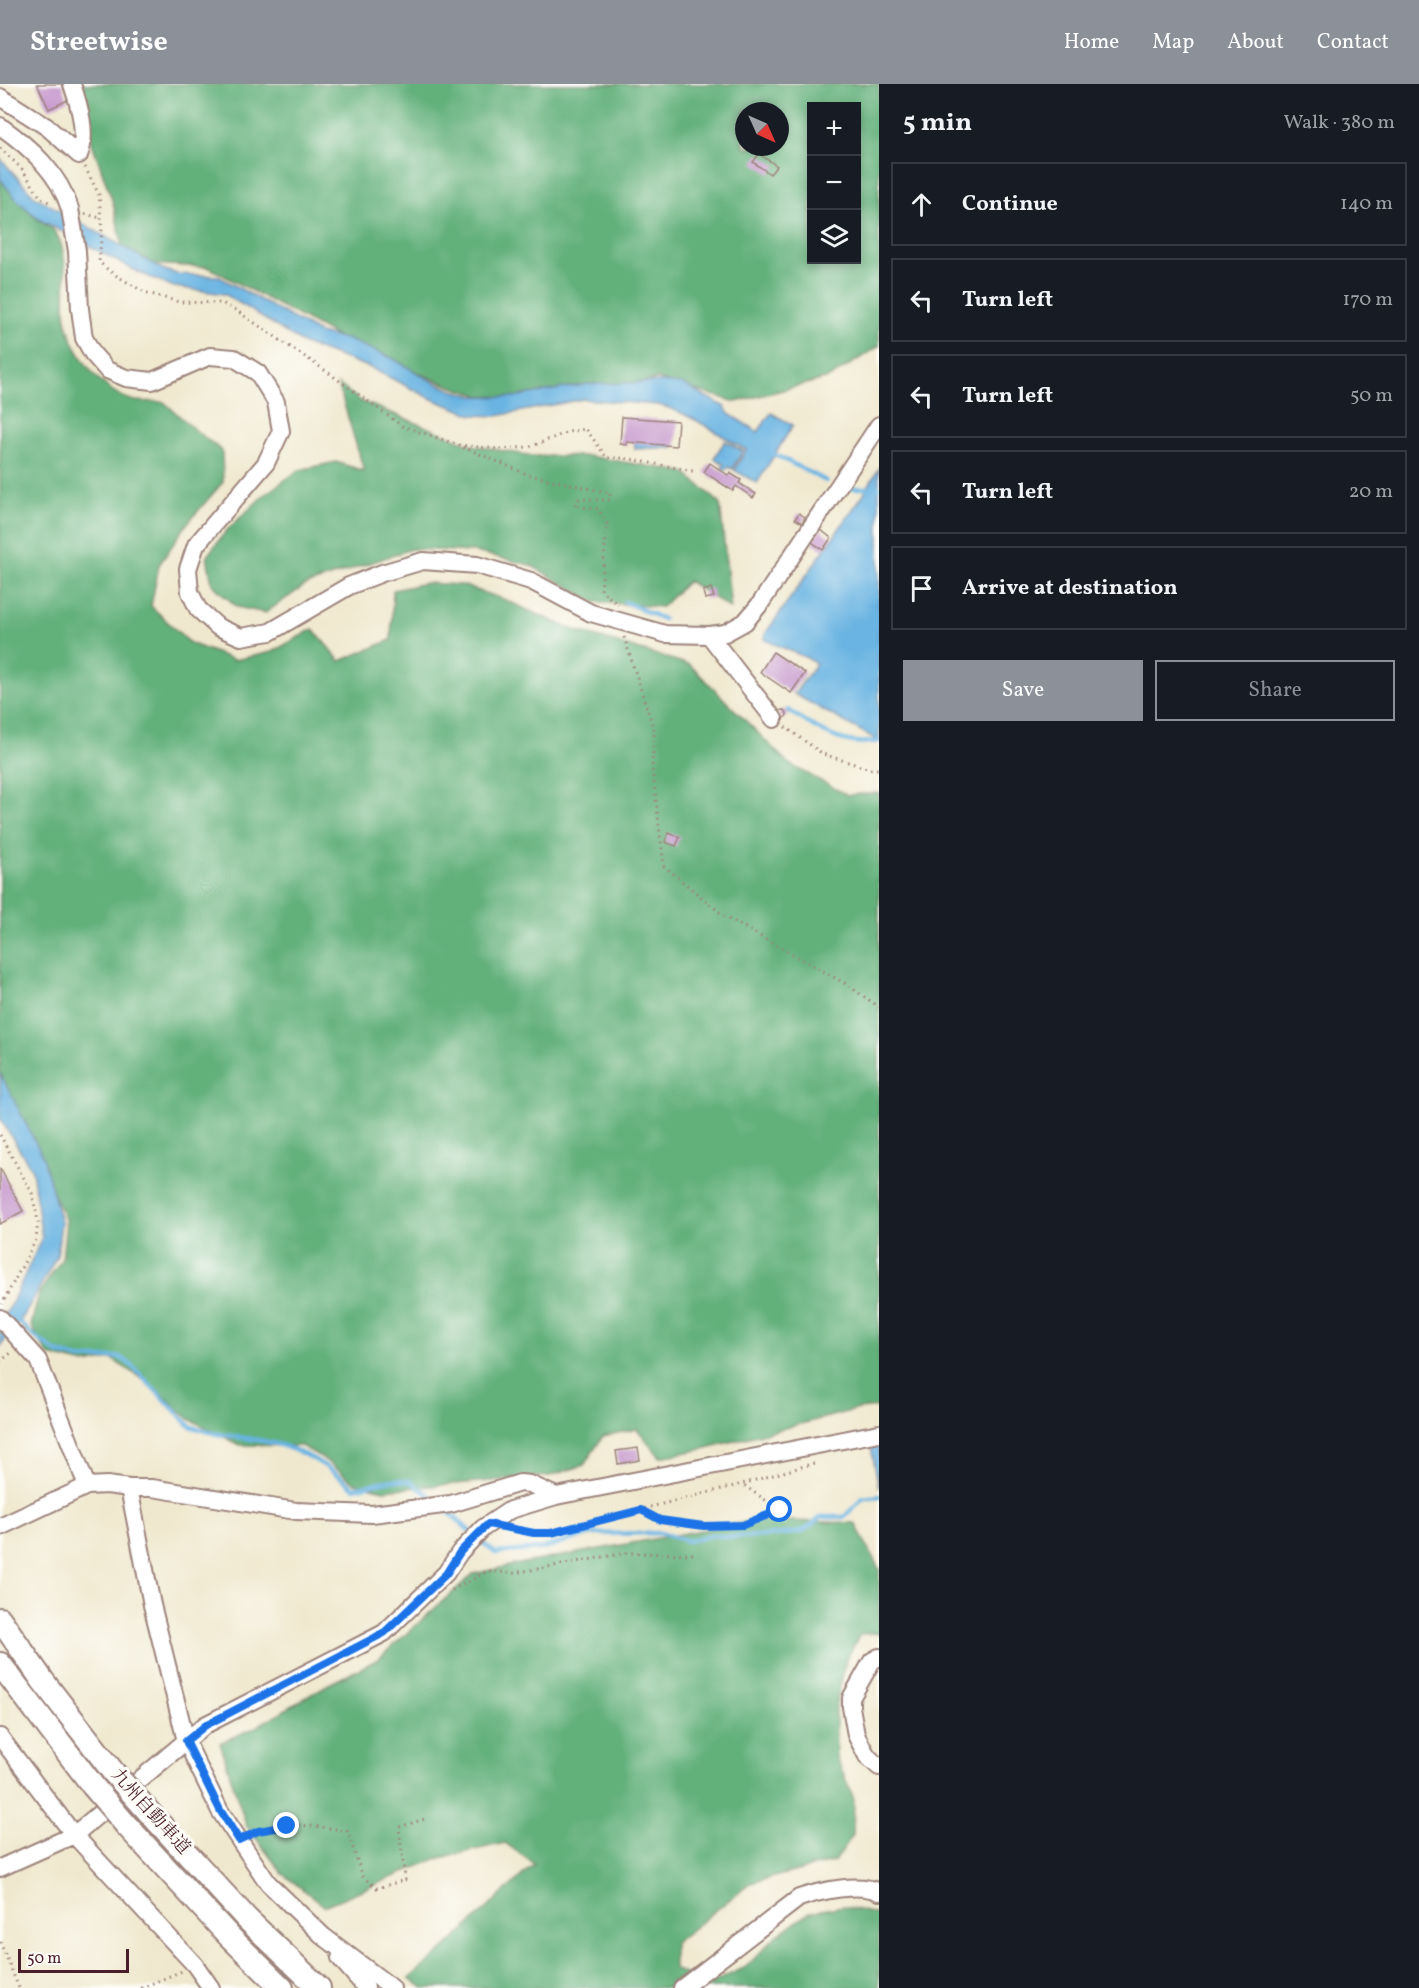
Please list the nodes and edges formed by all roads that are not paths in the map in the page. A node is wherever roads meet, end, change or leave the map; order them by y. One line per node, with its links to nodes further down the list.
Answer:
1 (72, 84): 2 (street)
2 (0, 97)
3 (0, 126): 5 (street, bridge)
4 (879, 425): 5 (street)
5 (709, 635): 6 (street)
6 (774, 719)
7 (0, 1318): 9 (street)
8 (879, 1433): 11 (street)
9 (87, 1486): 10 (street); 12 (street)
10 (129, 1488): 11 (street); 17 (street)
11 (556, 1496): 17 (street)
12 (0, 1527)
13 (0, 1619): 25 (highway, 九州自動車道, bridge)
14 (879, 1658): 18 (street)
15 (0, 1664): 24 (highway, 九州自動車道, bridge)
16 (0, 1737): 19 (street)
17 (186, 1741): 19 (street); 22 (street)
18 (879, 1767)
19 (74, 1834): 20 (street); 23 (street)
20 (0, 1868)
21 (879, 1892): 28 (street)
22 (323, 1936): 26 (street); 27 (street)
23 (211, 1988)
24 (282, 1988)
25 (320, 1988)
26 (366, 1988)
27 (392, 1988)
28 (682, 1988)

